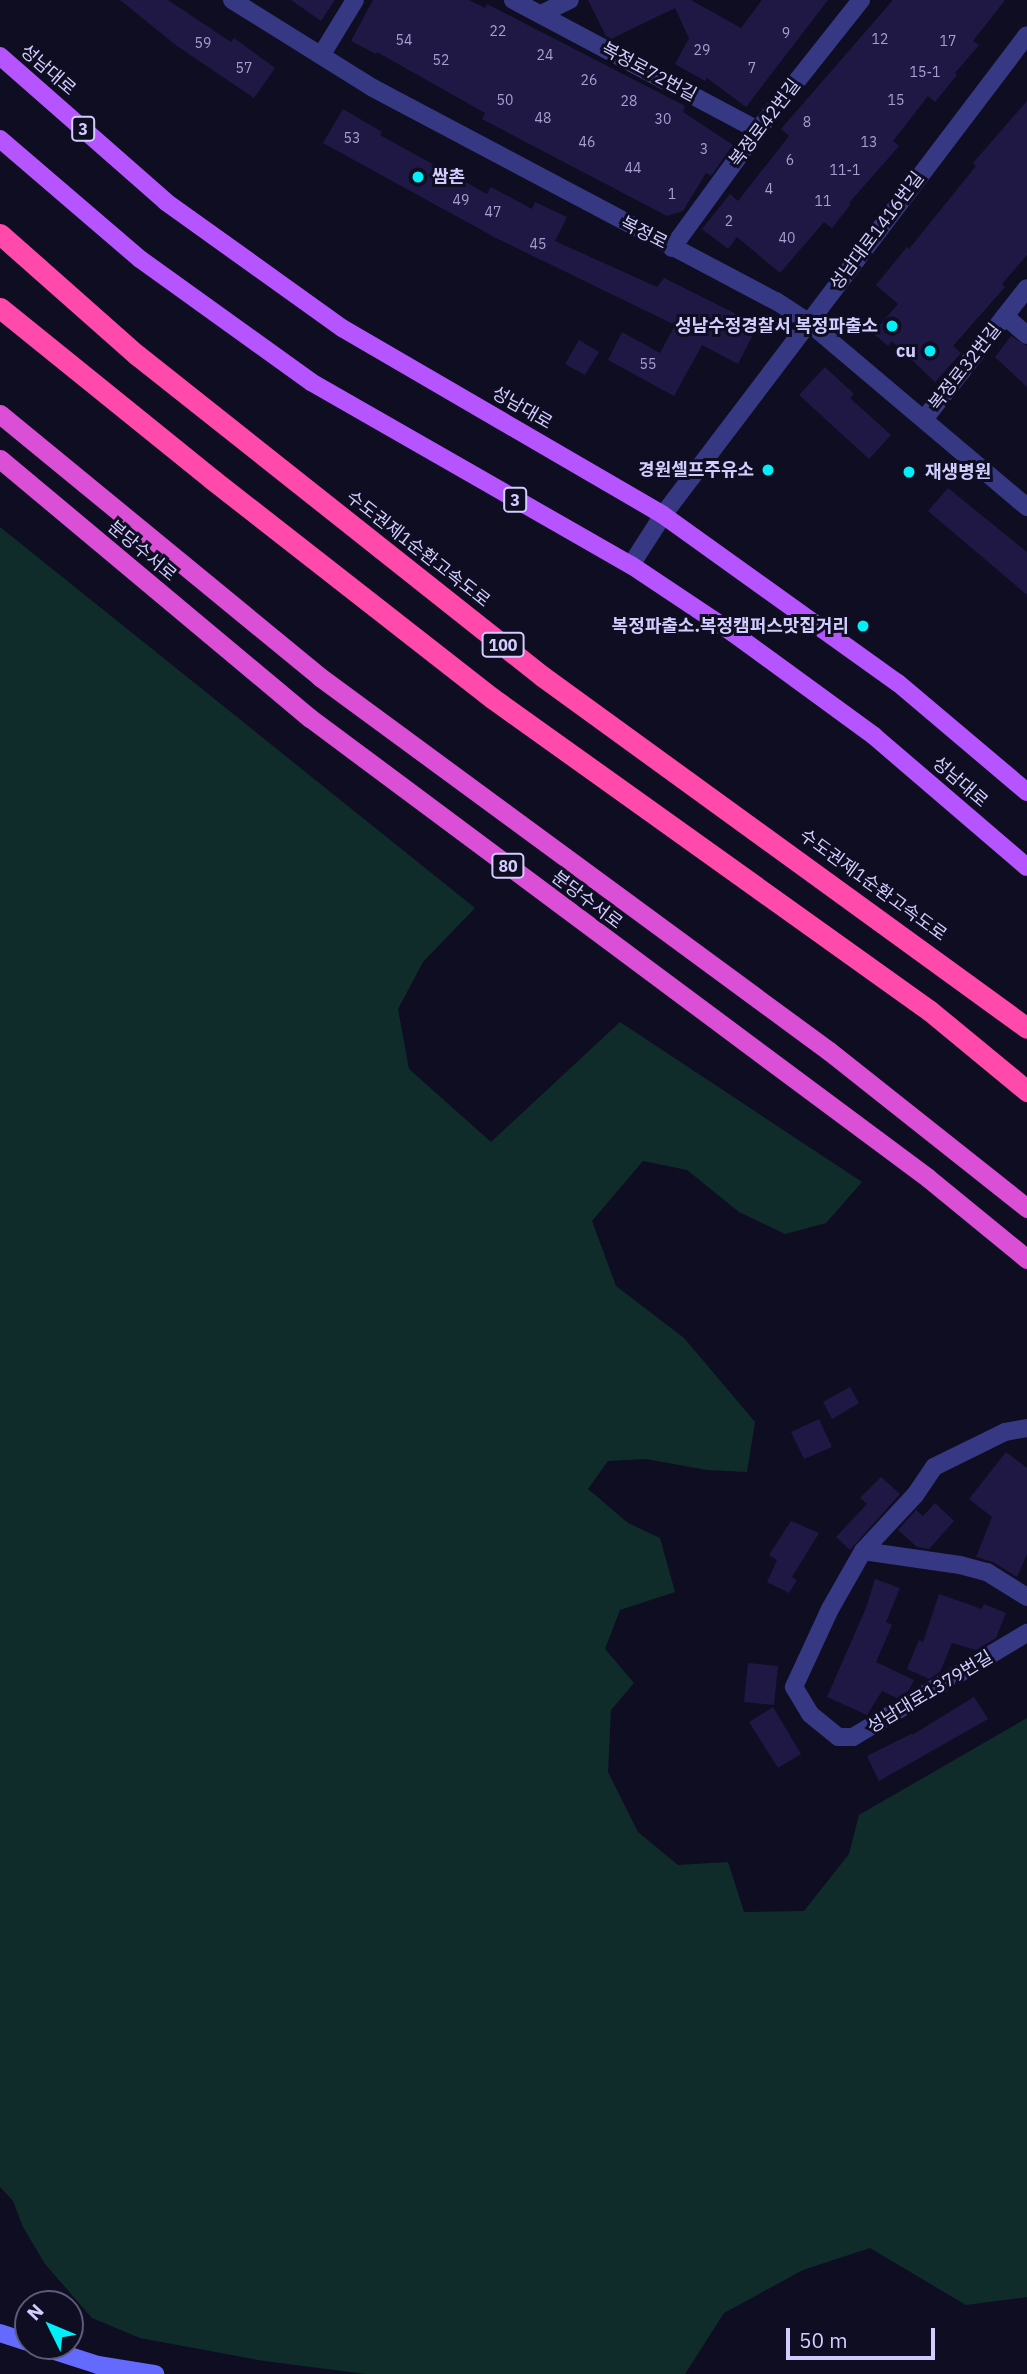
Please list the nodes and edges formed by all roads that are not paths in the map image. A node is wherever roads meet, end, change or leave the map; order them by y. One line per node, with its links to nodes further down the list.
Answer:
1 (232, 0): 8 (street, 복정로)
2 (355, 0): 8 (street)
3 (513, 0): 6 (street, 복정로72번길)
4 (570, 0): 6 (street)
5 (861, 0): 10 (street, 복정로42번길)
6 (541, 15): 10 (street, 복정로72번길)
7 (1027, 35): 17 (street, 성남대로1416번길)
8 (322, 54): 13 (street, 복정로)
9 (0, 56): 23 (main road, 성남대로 / 3)
10 (758, 130): 13 (street, 복정로42번길)
11 (0, 139): 24 (main road, 성남대로 / 3)
12 (0, 234): 27 (highway, 수도권제1순환고속도로 / 100)
13 (672, 248): 17 (street, 복정로)
14 (1027, 288): 16 (street, 복정로32번길)
15 (0, 308): 28 (highway, 100)
16 (1005, 316): 18 (street, 복정로32번길); 20 (street, 복정로32번길)
17 (808, 322): 20 (street, 복정로); 23 (street, 성남대로1416번길)
18 (1027, 335)
19 (0, 414): 29 (highway, 분당수서로 / 80)
20 (925, 418): 22 (street, 복정로)
21 (0, 459): 30 (highway, 분당수서로 / 80)
22 (1027, 507)
23 (663, 515): 24 (street, 성남대로1416번길); 25 (main road, 성남대로 / 3)
24 (631, 565): 26 (main road, 성남대로 / 3)
25 (1027, 792)
26 (1027, 867)
27 (1027, 1028)
28 (1027, 1091)
29 (1027, 1208)
30 (1027, 1259)
31 (1027, 1428): 32 (street, 성남대로1379번길)
32 (863, 1551): 33 (street); 34 (street, 성남대로1379번길)
33 (1027, 1597)
34 (1027, 1633)
35 (82, 2360): 36 (main road)
36 (155, 2374)

